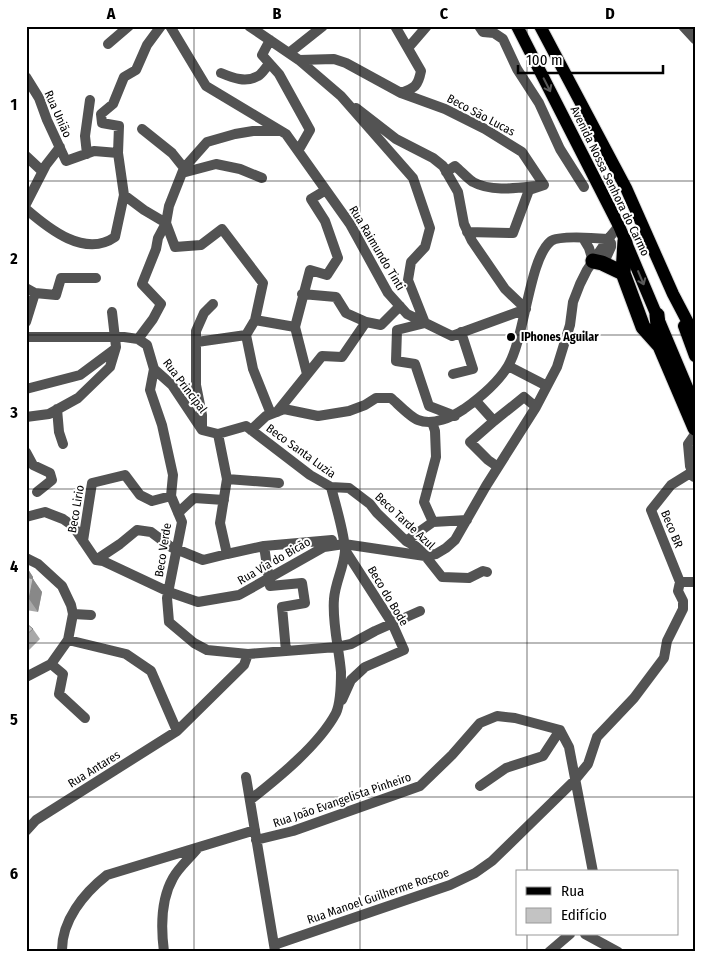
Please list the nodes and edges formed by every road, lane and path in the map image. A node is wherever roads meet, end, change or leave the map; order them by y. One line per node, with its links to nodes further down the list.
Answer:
1 (129, 26): 14 (street)
2 (161, 26): 28 (street)
3 (170, 26): 25 (street, Rua Raimundo Tinti)
4 (249, 26): 13 (street)
5 (324, 26): 16 (street)
6 (395, 26): 15 (street)
7 (428, 26): 15 (street)
8 (479, 26): 36 (street)
9 (517, 26): 42 (main road, Avenida Nossa Senhora do Carmo, one-way to 42)
10 (540, 26): 67 (main road, Avenida Nossa Senhora do Carmo)
11 (683, 26): 12 (street)
12 (695, 39)
13 (270, 40): 16 (street); 18 (street)
14 (108, 44)
15 (408, 48): 21 (street)
16 (289, 52): 17 (street)
17 (300, 60): 21 (street, Beco São Lucas); 22 (street)
18 (269, 64): 19 (street); 27 (street)
19 (221, 74)
20 (26, 77): 26 (street, Rua União)
21 (401, 93): 35 (street, Beco São Lucas)
22 (341, 96): 33 (street); 60 (street)
23 (90, 100): 29 (street)
24 (142, 130): 32 (street)
25 (280, 131): 27 (street, Rua Raimundo Tinti); 32 (street)
26 (60, 147): 29 (street, Rua União); 31 (street)
27 (298, 151): 37 (street, Rua Raimundo Tinti)
28 (118, 152): 29 (street); 38 (street)
29 (87, 154)
30 (26, 156): 31 (street)
31 (42, 171): 39 (street)
32 (183, 171): 34 (street); 41 (street)
33 (446, 172): 35 (street); 43 (street)
34 (262, 178)
35 (544, 184): 43 (street)
36 (584, 187)
37 (326, 190): 51 (street); 53 (street, Rua Raimundo Tinti)
38 (124, 195): 40 (street); 41 (street)
39 (26, 204)
40 (26, 209)
41 (166, 222): 57 (street); 66 (street)
42 (619, 226): 45 (street); 46 (main road, Avenida Nossa Senhora do Carmo)
43 (468, 232): 54 (street)
44 (583, 238): 45 (street); 47 (street); 54 (street)
45 (608, 239): 47 (street)
46 (625, 241): 48 (highway); 56 (main road, Avenida Nossa Senhora do Carmo, one-way to 56)
47 (593, 261): 48 (highway); 77 (street)
48 (623, 273): 69 (highway)
49 (96, 278): 50 (street)
50 (30, 290): 58 (street)
51 (302, 294): 59 (street); 61 (street)
52 (213, 304): 68 (street)
53 (400, 306): 59 (street); 60 (street, Rua Raimundo Tinti)
54 (526, 309): 62 (street, Rua Raimundo Tinti); 73 (street)
55 (112, 312): 64 (street)
56 (656, 315): 69 (highway); 71 (main road, Avenida Nossa Senhora do Carmo)
57 (255, 320): 61 (street); 63 (street)
58 (26, 322)
59 (366, 322): 75 (street, Rua Principal)
60 (425, 323): 62 (street, Rua Raimundo Tinti); 85 (street)
61 (295, 327): 75 (street)
62 (461, 332): 76 (street)
63 (246, 335): 68 (street); 84 (street)
64 (115, 336): 65 (street); 66 (street); 70 (street)
65 (26, 337)
66 (138, 339): 74 (street, Rua Principal)
67 (693, 341): 71 (main road); 72 (main road, Avenida Nossa Senhora do Carmo)
68 (197, 342): 92 (street)
69 (660, 346): 91 (highway)
70 (115, 349): 78 (street); 82 (street)
71 (674, 356): 80 (main road, Avenida Nossa Senhora do Carmo)
72 (695, 356)
73 (508, 366): 77 (street); 79 (street)
74 (154, 369): 92 (street, Rua Principal); 103 (street, Beco Verde)
75 (307, 374): 84 (street, Rua Principal)
76 (453, 374)
77 (547, 386): 81 (street)
78 (26, 389)
79 (476, 401): 85 (street); 87 (street)
80 (695, 406)
81 (536, 408): 87 (street); 97 (street)
82 (57, 410): 86 (street); 95 (street)
83 (26, 412): 86 (street)
84 (274, 413): 88 (street); 90 (street, Rua Principal)
85 (455, 416): 88 (street)
86 (26, 417): 89 (street)
87 (494, 421): 97 (street)
88 (432, 422): 108 (street)
89 (26, 426)
90 (249, 428): 93 (street, Rua Principal); 101 (street, Beco Santa Luzia)
91 (695, 428)
92 (202, 430): 93 (street, Rua Principal)
93 (218, 434): 99 (street)
94 (695, 434): 98 (street)
95 (63, 444)
96 (26, 452): 102 (street)
97 (498, 467): 107 (street)
98 (694, 475): 120 (street, Beco BR)
99 (227, 479): 100 (street); 104 (street)
100 (279, 483)
101 (331, 487): 110 (street, Beco Tarde Azul); 111 (street, Beco Santa Luzia)
102 (37, 492)
103 (171, 496): 105 (street, Beco Verde); 109 (street, Beco Lirio)
104 (224, 500): 105 (street); 114 (street)
105 (178, 513): 113 (street, Beco Verde)
106 (26, 517): 109 (street)
107 (467, 520): 108 (street); 115 (street)
108 (433, 522): 110 (street)
109 (83, 541): 117 (street)
110 (406, 541): 115 (street, Beco Tarde Azul)
111 (344, 544): 112 (street); 115 (street, Rua Via do Bicão); 119 (street, Rua Via do Bicão); 126 (street, Beco do Bode); 128 (street, Beco Santa Luzia)
112 (264, 546): 114 (street); 119 (street)
113 (178, 549): 114 (street); 117 (street); 122 (street, Beco Verde)
114 (227, 554)
115 (425, 556): 118 (street, Beco Tarde Azul)
116 (26, 559): 124 (street)
117 (96, 560): 122 (street, Rua Via do Bicão)
118 (487, 572)
119 (268, 577): 122 (street, Rua Via do Bicão); 129 (street)
120 (680, 582): 121 (street); 138 (street, Rua Manoel Guilherme Roscoe)
121 (695, 582)
122 (169, 592): 130 (street, Beco Verde)
123 (420, 611): 126 (street, Beco Verde)
124 (73, 614): 125 (street); 127 (street)
125 (91, 615)
126 (392, 623): 128 (street, Beco Verde); 133 (street, Beco do Bode)
127 (68, 640): 131 (street); 136 (street)
128 (337, 647): 129 (street, Beco Verde); 133 (street, Beco Santa Luzia)
129 (286, 651): 130 (street, Beco Verde)
130 (248, 654): 136 (street, Rua Antares)
131 (51, 664): 132 (street); 134 (street)
132 (26, 677)
133 (336, 712): 140 (street)
134 (85, 718)
135 (560, 730): 138 (street); 139 (street); 142 (street, Rua João Evangelista Pinheiro)
136 (177, 731): 141 (street, Rua Antares)
137 (246, 777): 140 (street)
138 (574, 781): 144 (street); 147 (street, Rua Manoel Guilherme Roscoe)
139 (480, 786)
140 (250, 800): 142 (street)
141 (26, 831)
142 (256, 835): 143 (street, Rua João Evangelista Pinheiro); 147 (street)
143 (198, 848): 148 (street, Rua João Evangelista Pinheiro); 149 (street)
144 (593, 870)
145 (568, 936): 150 (street)
146 (589, 936): 151 (street)
147 (275, 948)
148 (62, 952)
149 (164, 952)
150 (549, 952)
151 (618, 952)

